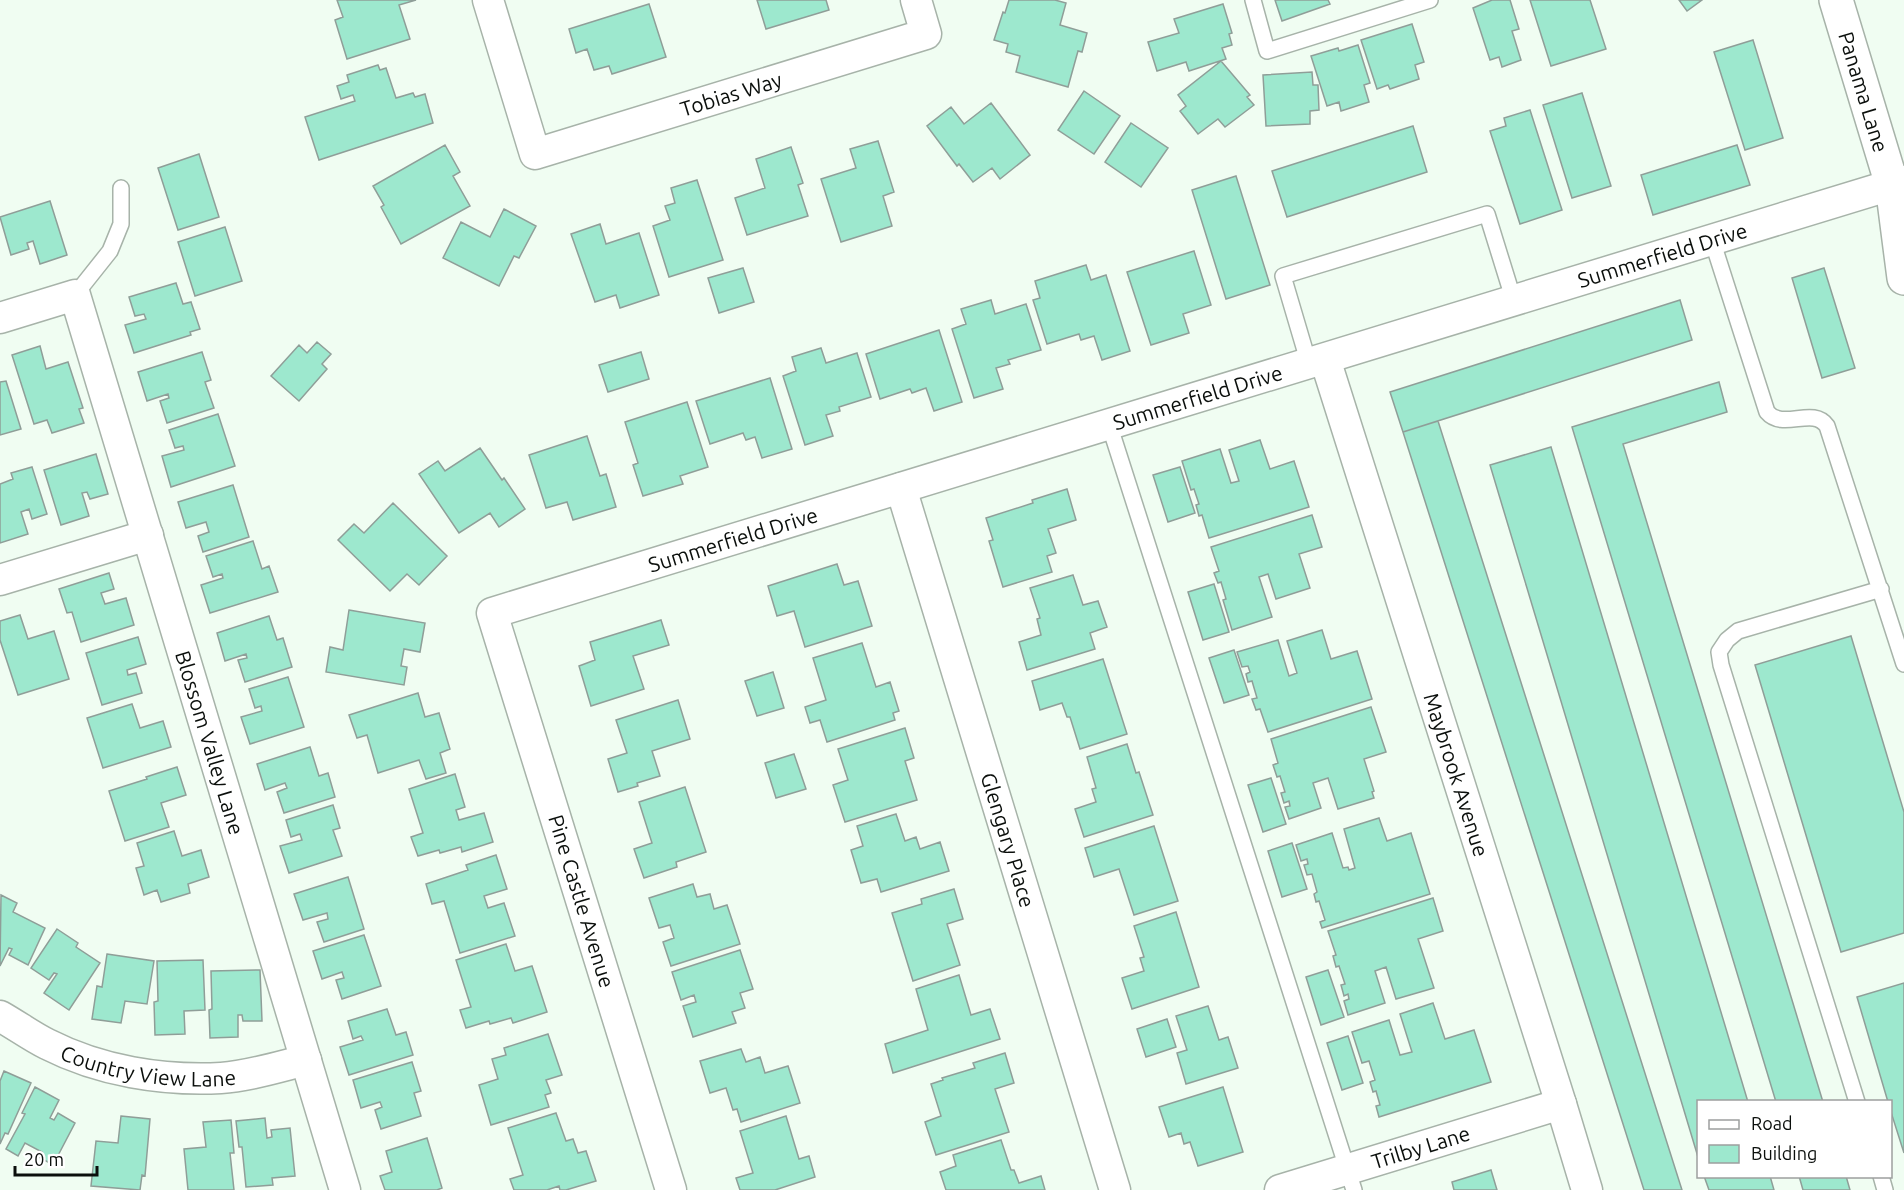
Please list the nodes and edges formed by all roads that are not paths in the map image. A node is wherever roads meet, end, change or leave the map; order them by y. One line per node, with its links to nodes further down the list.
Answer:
1 (488, 0): 2 (street, Tobias Way)
2 (916, 0)
3 (1252, 0): 4 (lane)
4 (1430, 0)
5 (1836, 0): 7 (main road, Panama Lane)
6 (121, 188): 10 (lane)
7 (1900, 192): 8 (street, Summerfield Drive); 9 (main road, Panama Lane)
8 (1712, 240): 11 (street, Summerfield Drive); 18 (lane)
9 (1904, 278)
10 (75, 295): 12 (street); 16 (street, Blossom Valley Lane)
11 (1514, 301): 13 (street, Summerfield Drive); 13 (lane)
12 (0, 318)
13 (1317, 362): 14 (street, Summerfield Drive); 24 (street, Maybrook Avenue)
14 (1109, 424): 15 (street, Summerfield Drive); 25 (lane)
15 (901, 488): 19 (street, Summerfield Drive); 28 (street, Glengary Place)
16 (147, 535): 17 (street); 22 (street, Blossom Valley Lane)
17 (0, 580)
18 (1881, 589): 20 (lane); 23 (lane)
19 (492, 613): 27 (street, Pine Castle Avenue)
20 (1904, 664)
21 (0, 1016): 22 (street, Country View Lane)
22 (306, 1060): 26 (street, Blossom Valley Lane)
23 (1857, 1100)
24 (1561, 1104): 25 (street, Trilby Lane); 30 (street, Maybrook Avenue)
25 (1350, 1180): 29 (street, Trilby Lane)
26 (345, 1190)
27 (671, 1190)
28 (1115, 1190)
29 (1280, 1190)
30 (1587, 1190)

